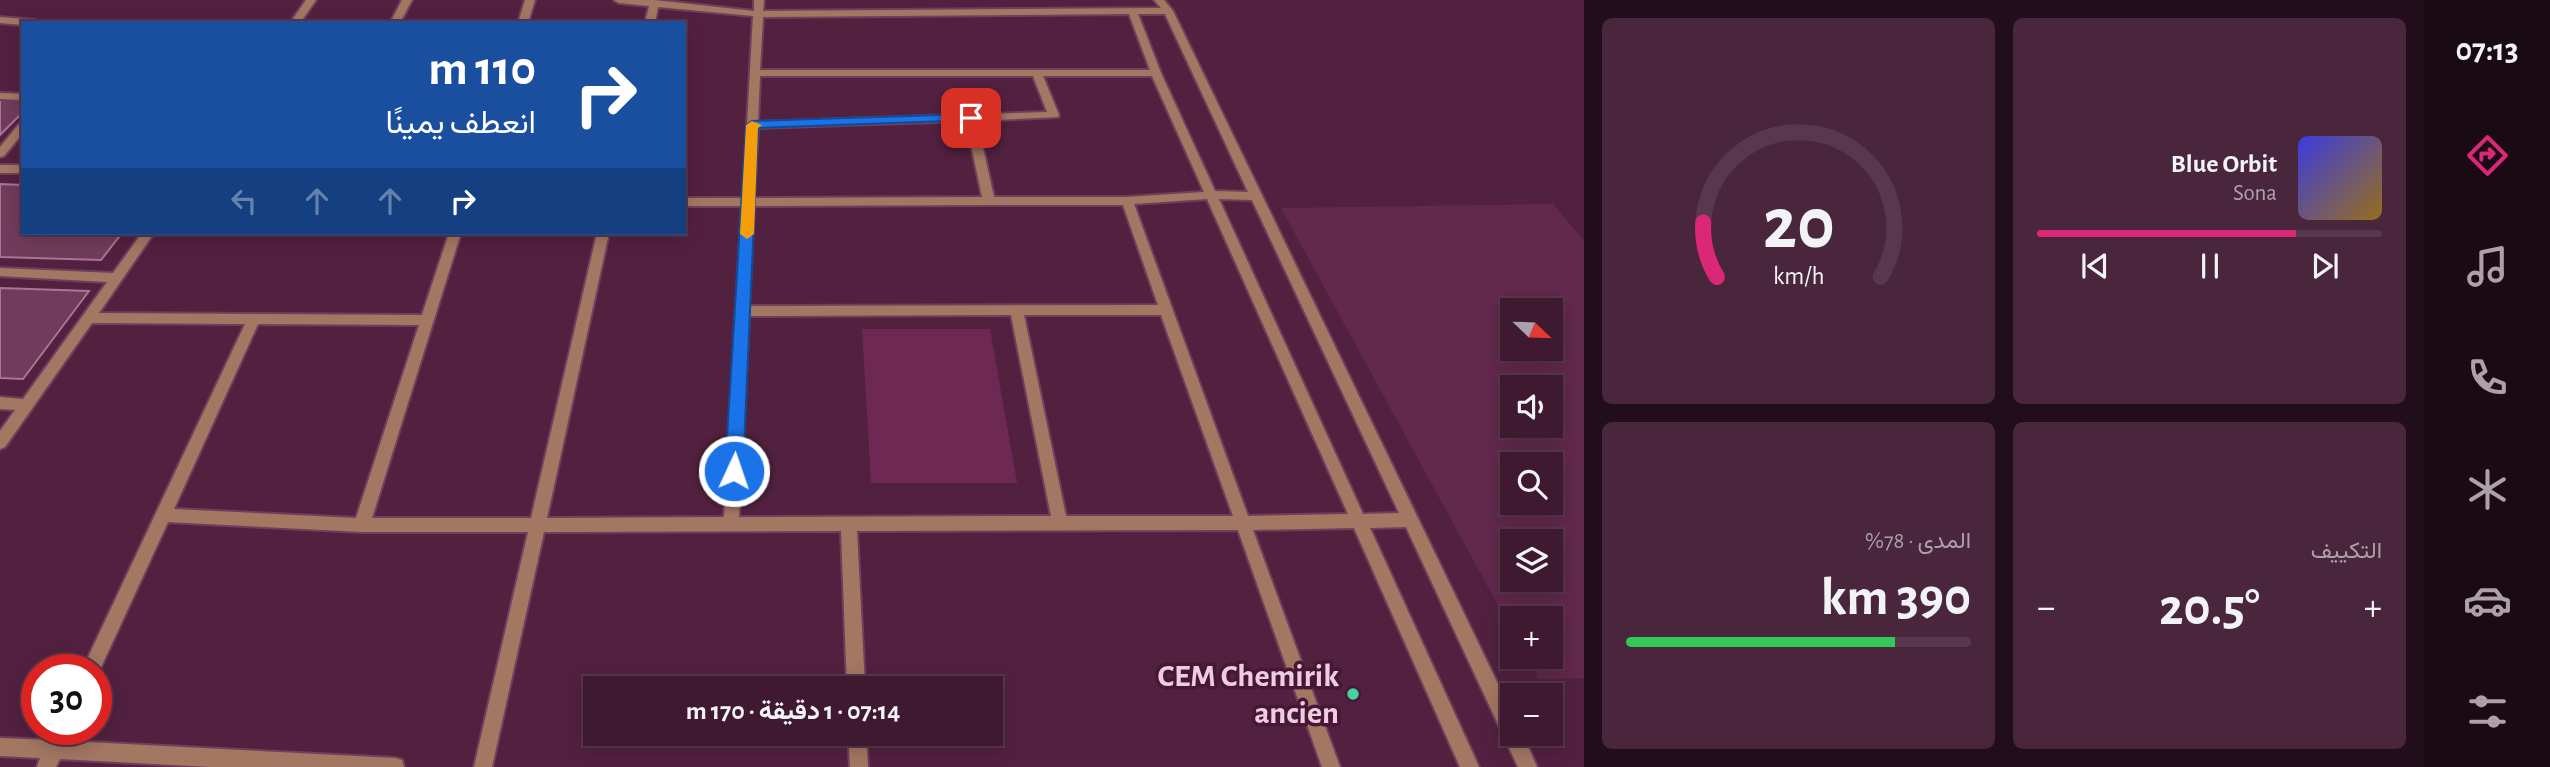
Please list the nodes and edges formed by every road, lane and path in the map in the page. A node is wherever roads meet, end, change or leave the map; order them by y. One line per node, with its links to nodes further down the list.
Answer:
1 (311, 0): 10 (street)
2 (407, 0): 11 (street)
3 (530, 0): 12 (street)
4 (619, 0): 5 (street)
5 (654, 2): 8 (street); 13 (street)
6 (1136, 5): 7 (street); 8 (street); 17 (street)
7 (1163, 5): 27 (street)
8 (759, 7): 15 (street)
9 (0, 20): 14 (street)
10 (296, 21)
11 (396, 21)
12 (524, 21)
13 (650, 21)
14 (21, 22)
15 (755, 73): 16 (street); 21 (street)
16 (1037, 74): 17 (street); 20 (street)
17 (1156, 74): 26 (street)
18 (0, 96): 19 (street)
19 (21, 97)
20 (971, 118): 21 (street); 31 (street)
21 (752, 125): 30 (street)
22 (21, 128): 23 (street)
23 (0, 154)
24 (0, 169): 25 (street)
25 (21, 169)
26 (1211, 195): 27 (street); 28 (street); 48 (street)
27 (1256, 196): 47 (street)
28 (1127, 201): 31 (street); 37 (street)
29 (686, 202): 30 (street)
30 (748, 202): 31 (street); 39 (street)
31 (989, 202)
32 (147, 235): 36 (street)
33 (454, 235): 42 (street)
34 (603, 235): 51 (street)
35 (0, 272): 36 (street)
36 (116, 278): 40 (street)
37 (1166, 310): 38 (street); 50 (street)
38 (1017, 311): 39 (street); 49 (street)
39 (743, 312): 52 (street)
40 (88, 318): 41 (street); 44 (street)
41 (254, 319): 42 (street); 46 (street)
42 (428, 320): 54 (street)
43 (0, 403): 44 (street)
44 (27, 405): 45 (street)
45 (0, 443)
46 (163, 515): 54 (street); 55 (street)
47 (1410, 520): 48 (street); 57 (street)
48 (1359, 521): 50 (street); 66 (street)
49 (1060, 523): 50 (street); 53 (street)
50 (1243, 523): 65 (street)
51 (537, 524): 52 (street); 54 (street); 63 (street)
52 (731, 524): 53 (street)
53 (849, 524): 56 (street)
54 (362, 525)
55 (98, 654)
56 (855, 676)
57 (1500, 708)
58 (858, 746): 64 (street)
59 (1518, 746): 67 (street)
60 (0, 747): 61 (street)
61 (50, 759): 62 (street)
62 (395, 767)
63 (483, 767)
64 (859, 767)
65 (1331, 767)
66 (1470, 767)
67 (1528, 767)

